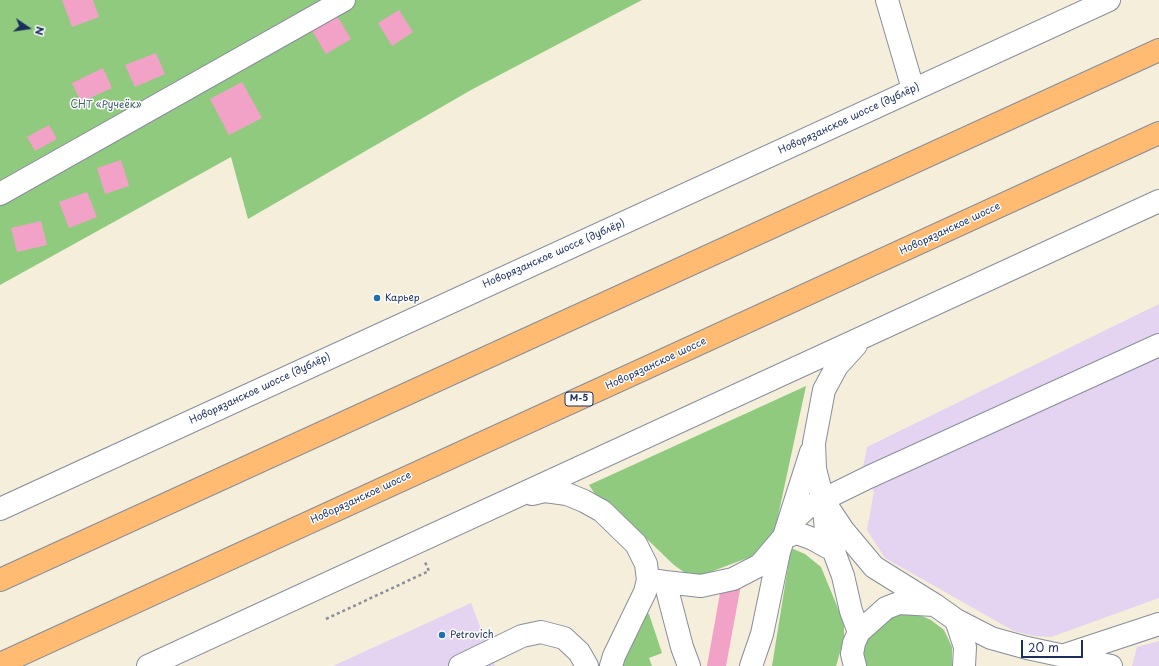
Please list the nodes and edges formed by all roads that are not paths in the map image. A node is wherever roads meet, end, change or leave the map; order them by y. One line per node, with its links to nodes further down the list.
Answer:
1 (344, 0): 7 (street)
2 (887, 0): 5 (street)
3 (1109, 0): 5 (street, Новорязанское шоссе (дублёр))
4 (1159, 50): 17 (highway)
5 (913, 89): 14 (street, Новорязанское шоссе (дублёр))
6 (1159, 133): 25 (highway, Новорязанское шоссе / М-5)
7 (0, 194)
8 (1159, 201): 9 (street)
9 (860, 340): 11 (street); 12 (street)
10 (1159, 345): 13 (street)
11 (814, 443): 13 (street); 15 (street)
12 (521, 496): 18 (street); 26 (street)
13 (823, 500): 15 (street); 16 (street); 19 (street)
14 (0, 509)
15 (783, 538): 16 (street); 18 (street); 31 (street)
16 (833, 550): 22 (street)
17 (0, 580)
18 (656, 581): 29 (street); 30 (street)
19 (935, 605): 20 (street); 22 (street)
20 (956, 620): 23 (street); 32 (street)
21 (1159, 624): 23 (street)
22 (859, 632): 24 (street)
23 (1065, 656): 33 (street); 34 (street)
24 (852, 662)
25 (0, 664)
26 (148, 666)
27 (460, 666): 28 (street)
28 (587, 666)
29 (611, 666)
30 (690, 666)
31 (751, 666)
32 (964, 666)
33 (1040, 666)
34 (1111, 666)

